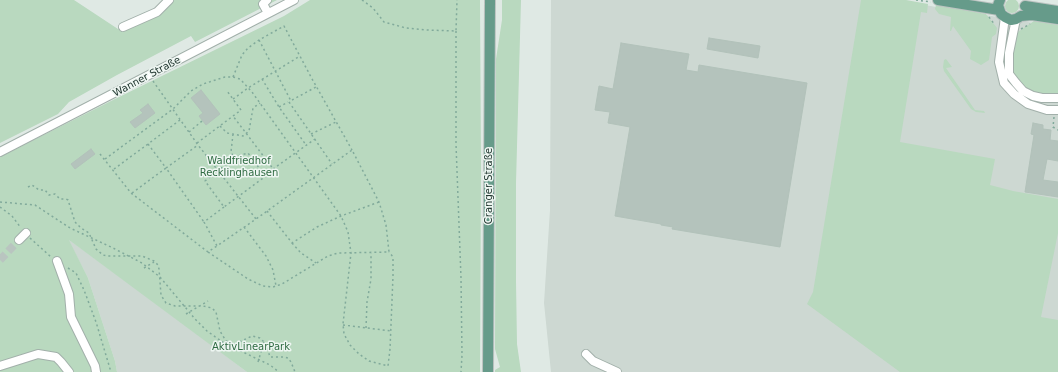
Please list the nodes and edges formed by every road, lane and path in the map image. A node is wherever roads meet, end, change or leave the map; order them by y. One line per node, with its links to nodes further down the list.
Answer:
1 (169, 0): 14 (street)
2 (294, 0): 11 (street, Wanner Straße)
3 (362, 0): 15 (path)
4 (457, 0): 15 (path)
5 (490, 0): 104 (main road, Cranger Straße)
6 (938, 0): 9 (main road)
7 (264, 1): 11 (street)
8 (1024, 3): 10 (main road); 12 (main road)
9 (999, 6): 12 (main road); 31 (street)
10 (1058, 11)
11 (268, 13): 19 (street, Wanner Straße)
12 (1019, 17): 13 (main road); 25 (street)
13 (1058, 19)
14 (123, 27)
15 (456, 31): 103 (path)
16 (259, 40): 17 (path); 18 (path); 20 (path)
17 (300, 56): 18 (path); 22 (path)
18 (275, 71): 21 (path); 27 (path)
19 (149, 75): 30 (path); 47 (street, Wanner Straße)
20 (233, 77): 23 (path); 30 (path)
21 (262, 79): 23 (path); 29 (path)
22 (316, 87): 27 (path); 35 (path)
23 (248, 88): 26 (path); 28 (path)
24 (227, 91): 26 (path)
25 (1058, 98)
26 (233, 100): 32 (path)
27 (290, 101): 29 (path); 41 (path)
28 (260, 103): 39 (path); 48 (path)
29 (279, 107): 45 (path)
30 (173, 109): 33 (path); 51 (path)
31 (1057, 110): 37 (path)
32 (233, 116): 36 (path); 39 (path)
33 (180, 120): 38 (path); 43 (path)
34 (202, 121): 38 (path)
35 (336, 122): 41 (path); 46 (path)
36 (220, 125): 40 (path); 44 (path)
37 (1058, 130)
38 (189, 132): 44 (path)
39 (246, 133): 40 (path); 54 (path)
40 (233, 134): 50 (path)
41 (311, 134): 42 (path)
42 (315, 139): 45 (path); 52 (path)
43 (148, 144): 53 (path); 55 (path)
44 (197, 144): 53 (path); 56 (path)
45 (306, 145): 48 (path)
46 (352, 150): 52 (path); 63 (path)
47 (0, 152)
48 (296, 153): 54 (path); 58 (path)
49 (100, 154): 51 (path)
50 (234, 157): 56 (path); 57 (path)
51 (105, 159): 55 (path)
52 (332, 164): 58 (path)
53 (166, 168): 60 (path); 68 (path)
54 (273, 169): 57 (path)
55 (113, 170): 60 (path)
56 (218, 170): 61 (path); 64 (path)
57 (266, 176): 61 (path)
58 (313, 177): 65 (path); 66 (path)
59 (28, 187): 71 (path)
60 (131, 193): 75 (path)
61 (238, 196): 64 (path); 67 (path)
62 (0, 202): 71 (path)
63 (379, 202): 66 (path); 77 (path)
64 (224, 207): 68 (path)
65 (267, 211): 67 (path); 73 (path)
66 (341, 216): 73 (path); 78 (path)
67 (256, 218): 69 (path)
68 (204, 222): 74 (path)
69 (244, 227): 74 (path); 86 (path)
70 (26, 233): 72 (street)
71 (92, 239): 79 (path); 79 (path)
72 (19, 240)
73 (292, 243): 82 (path)
74 (217, 246): 75 (path)
75 (208, 252): 86 (path)
76 (371, 252): 77 (path); 78 (path); 93 (path)
77 (389, 252): 94 (path)
78 (351, 253): 82 (path); 92 (path)
79 (130, 256): 83 (path); 85 (path)
80 (57, 261): 100 (street)
81 (154, 262): 83 (path)
82 (316, 263): 86 (path)
83 (146, 267): 84 (path); 85 (path)
84 (144, 268)
85 (160, 277): 88 (path); 88 (path)
86 (276, 286)
87 (208, 301): 89 (path)
88 (184, 306): 89 (path); 90 (path)
89 (199, 306): 90 (path); 102 (path)
90 (188, 312): 91 (path); 97 (path)
91 (186, 314)
92 (343, 325): 93 (path); 94 (path)
93 (366, 328): 94 (path)
94 (391, 331)
95 (264, 342): 97 (path)
96 (586, 354): 105 (street)
97 (259, 361): 101 (path)
98 (0, 366): 99 (street)
99 (69, 372)
100 (96, 372)
101 (278, 372)
102 (295, 372)
103 (461, 372)
104 (488, 372)
105 (617, 372)

